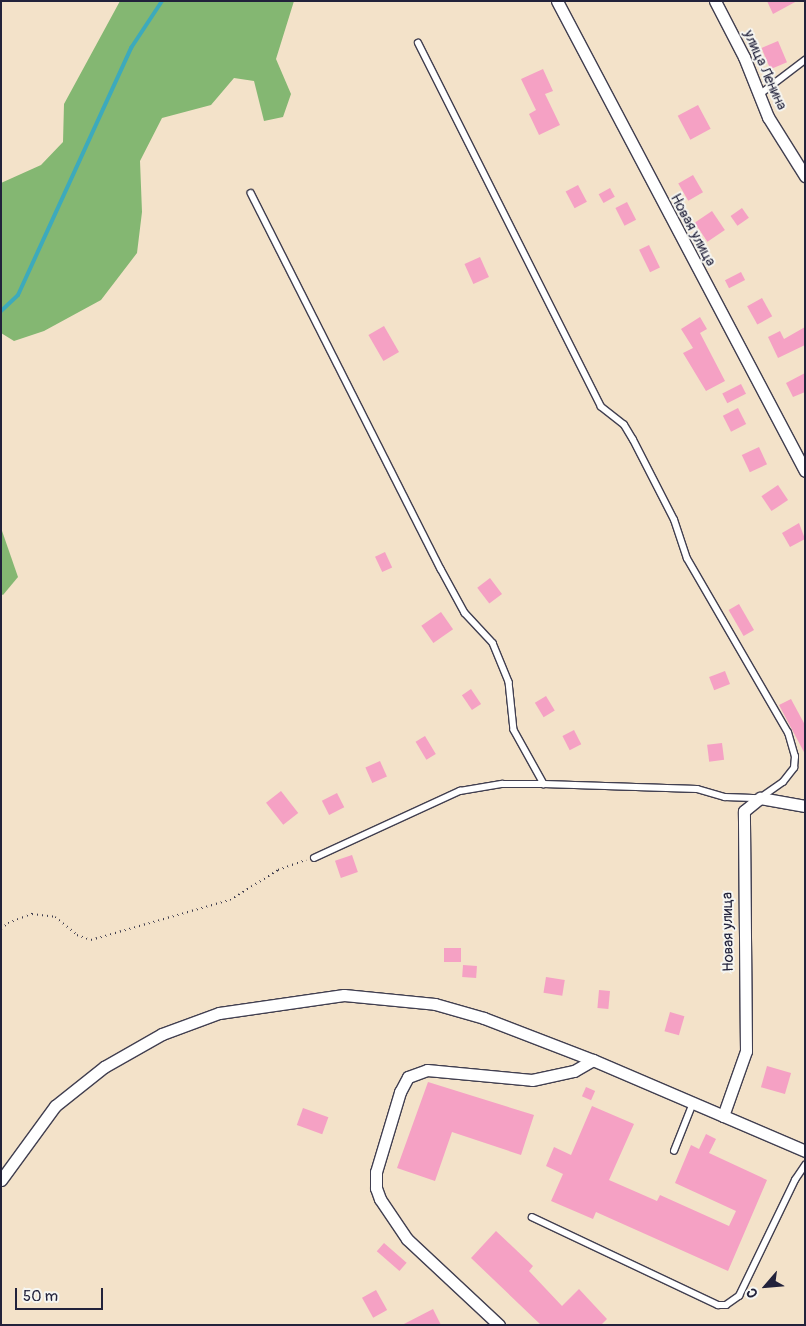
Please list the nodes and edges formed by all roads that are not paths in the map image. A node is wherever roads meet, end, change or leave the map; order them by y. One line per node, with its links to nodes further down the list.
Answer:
1 (557, 1): 8 (street, Новая улица)
2 (715, 1): 5 (street, улица Ленина)
3 (418, 43): 10 (lane)
4 (805, 60): 5 (lane)
5 (759, 95): 6 (street, улица Ленина)
6 (805, 176)
7 (251, 193): 9 (lane)
8 (805, 471)
9 (544, 784): 10 (lane); 12 (lane)
10 (760, 798): 11 (street); 15 (street, Новая улица)
11 (805, 806)
12 (314, 858)
13 (592, 1060): 14 (street); 19 (street); 21 (street)
14 (693, 1102): 15 (street); 16 (lane)
15 (722, 1116): 17 (street)
16 (674, 1150)
17 (805, 1151)
18 (805, 1165): 20 (lane)
19 (1, 1180)
20 (532, 1217)
21 (499, 1325)

